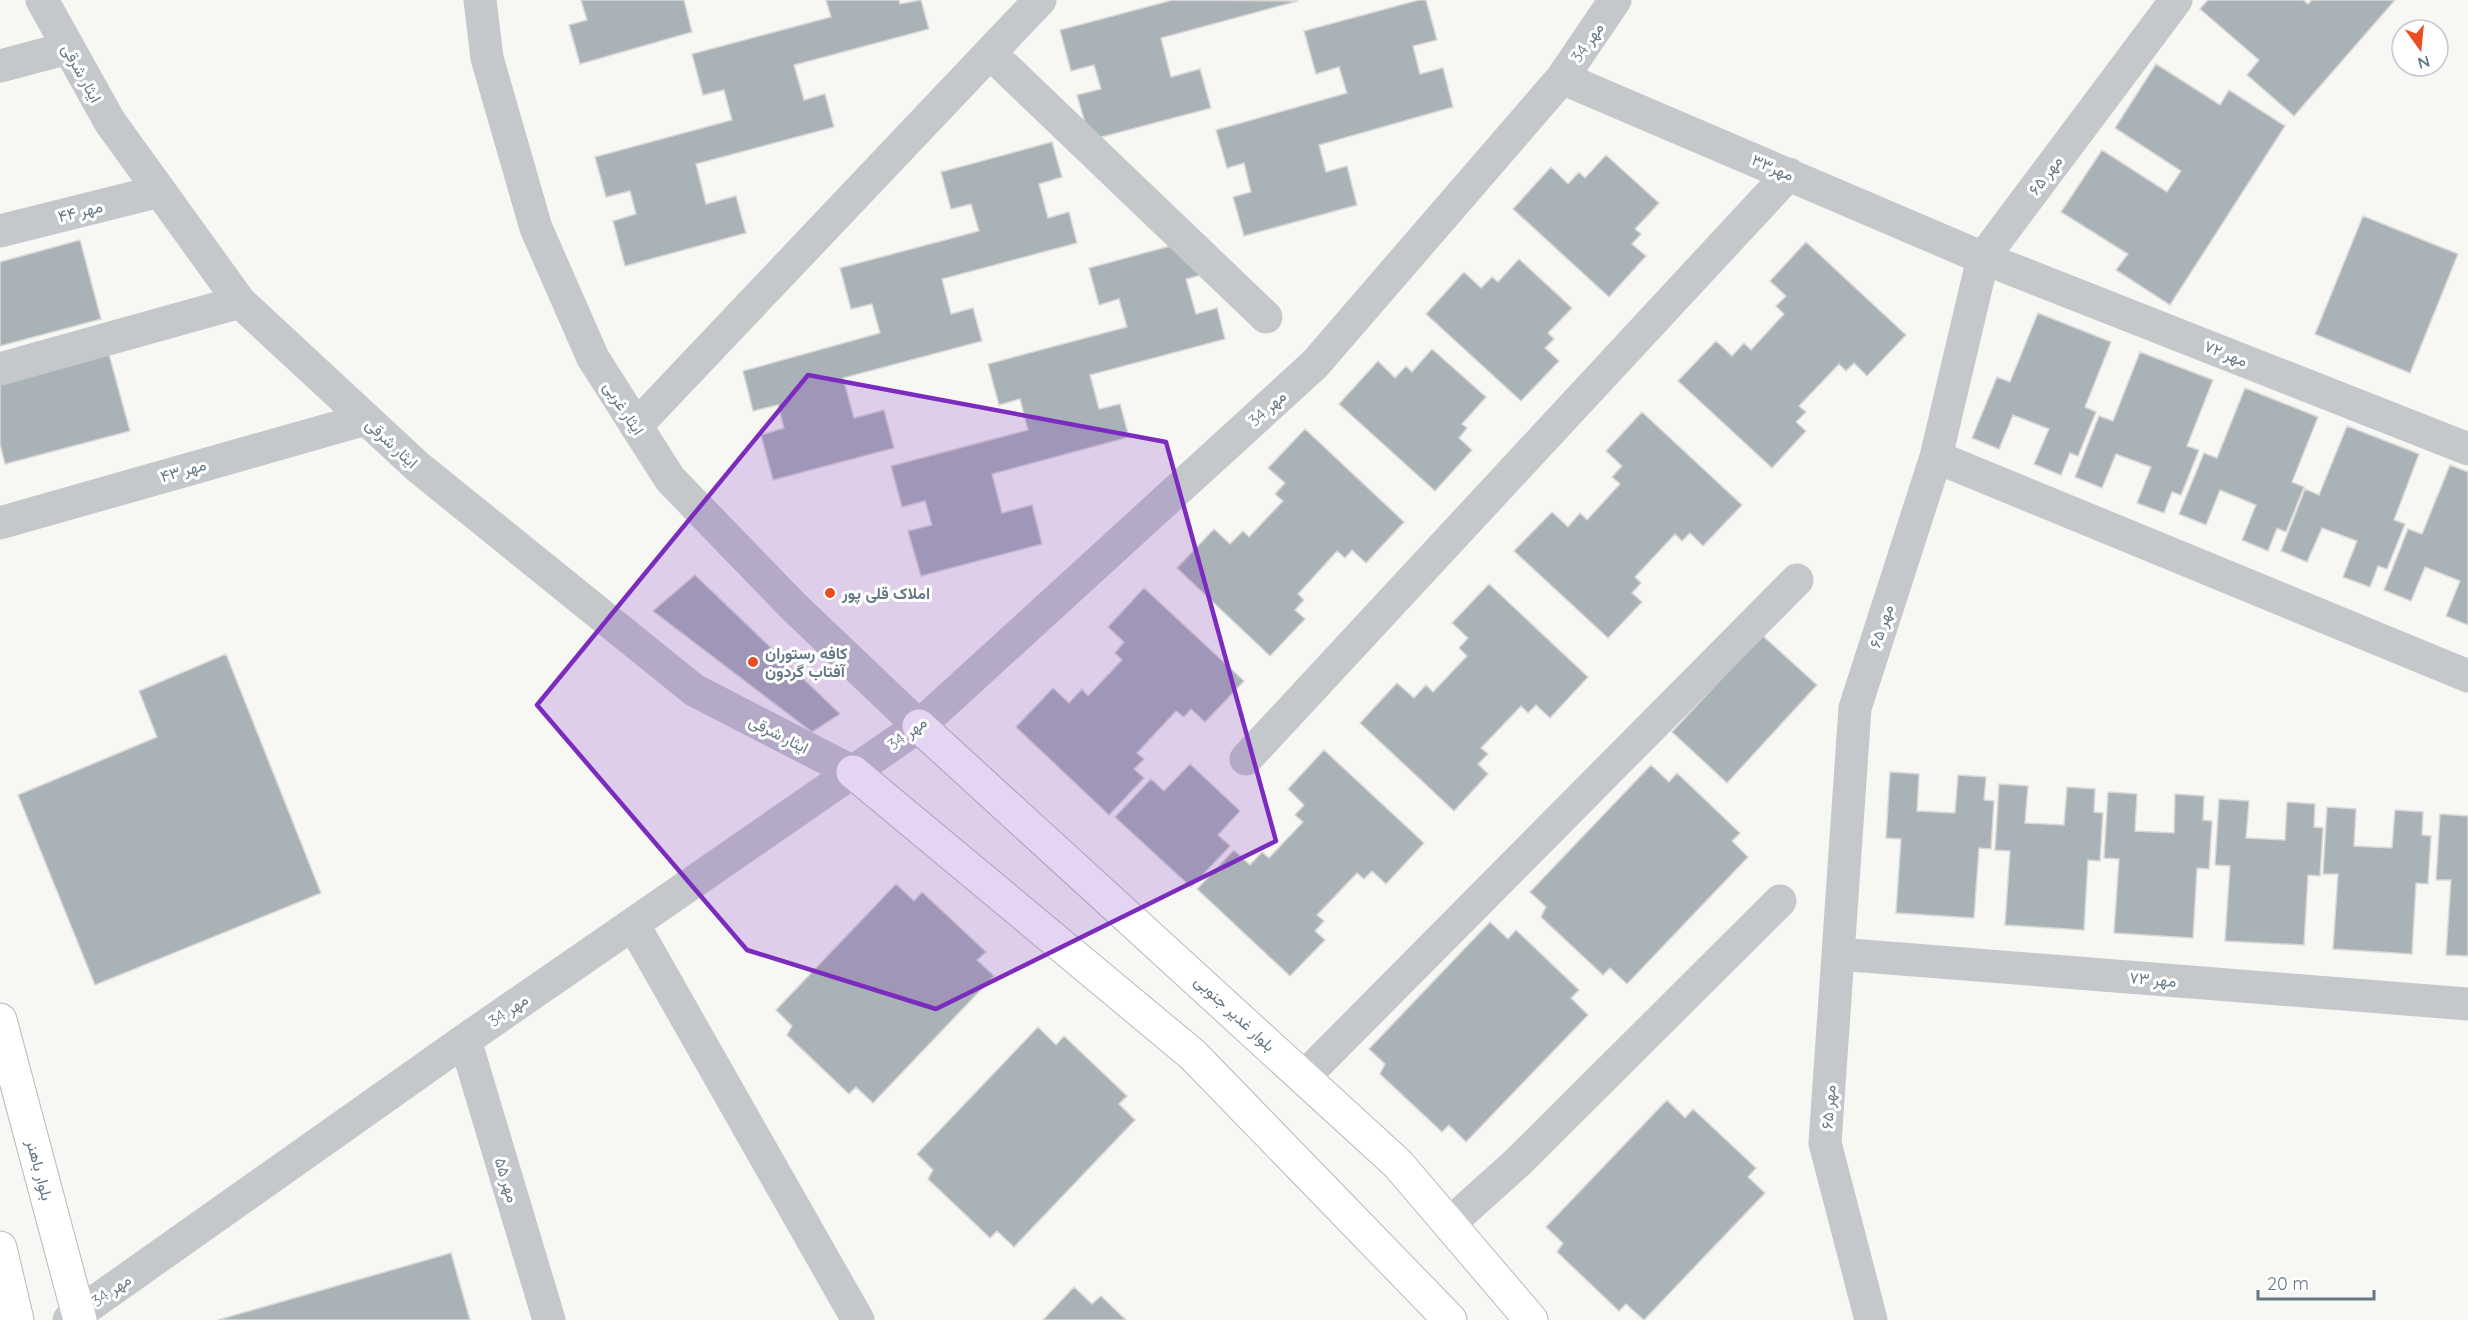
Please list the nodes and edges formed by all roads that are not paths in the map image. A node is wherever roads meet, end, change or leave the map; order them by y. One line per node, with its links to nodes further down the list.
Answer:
1 (42, 0): 6 (street, ایثار شرقی)
2 (480, 0): 18 (street, ایثار غربی)
3 (1040, 0): 7 (street)
4 (1616, 0): 9 (street, مهر 34)
5 (2176, 0): 13 (street, مهر ۶۵)
6 (68, 48): 8 (street); 11 (street, ایثار شرقی)
7 (990, 53): 15 (street); 18 (street)
8 (0, 66)
9 (1562, 78): 10 (street, مهر۳۳); 24 (street, مهر 34)
10 (1789, 174): 13 (street, مهر۳۳); 25 (street)
11 (160, 192): 12 (street, مهر ۴۴); 14 (street, ایثار شرقی)
12 (0, 231)
13 (1983, 258): 19 (street, مهر ۷۲); 20 (street, مهر ۶۵)
14 (240, 302): 16 (street); 17 (street, ایثار شرقی)
15 (1266, 316)
16 (0, 369)
17 (366, 419): 21 (street, مهر ۴۳); 26 (street, ایثار شرقی)
18 (636, 426): 24 (street, ایثار غربی)
19 (2468, 449)
20 (1936, 457): 23 (street); 29 (street, مهر ۶۵)
21 (0, 523)
22 (1797, 580): 33 (street)
23 (2468, 676)
24 (919, 726): 26 (street, مهر 34); 33 (main road, بلوار غدیر جنوبی)
25 (1246, 759)
26 (853, 772): 28 (street, مهر 34); 40 (main road)
27 (1780, 901): 34 (street)
28 (633, 924): 32 (street, مهر 34); 39 (street)
29 (1838, 954): 30 (street, مهر ۷۳); 42 (street, مهر ۶۵)
30 (2468, 1004)
31 (0, 1020): 36 (main road, بلوار باهنر)
32 (465, 1040): 36 (street, مهر 34); 38 (street, مهر ۵۵)
33 (1304, 1077): 34 (main road, بلوار غدیر جنوبی)
34 (1449, 1224): 41 (main road, بلوار غدیر جنوبی)
35 (0, 1248): 37 (main road)
36 (76, 1318)
37 (17, 1320)
38 (549, 1320)
39 (858, 1320)
40 (1450, 1320)
41 (1531, 1320)
42 (1871, 1320)

